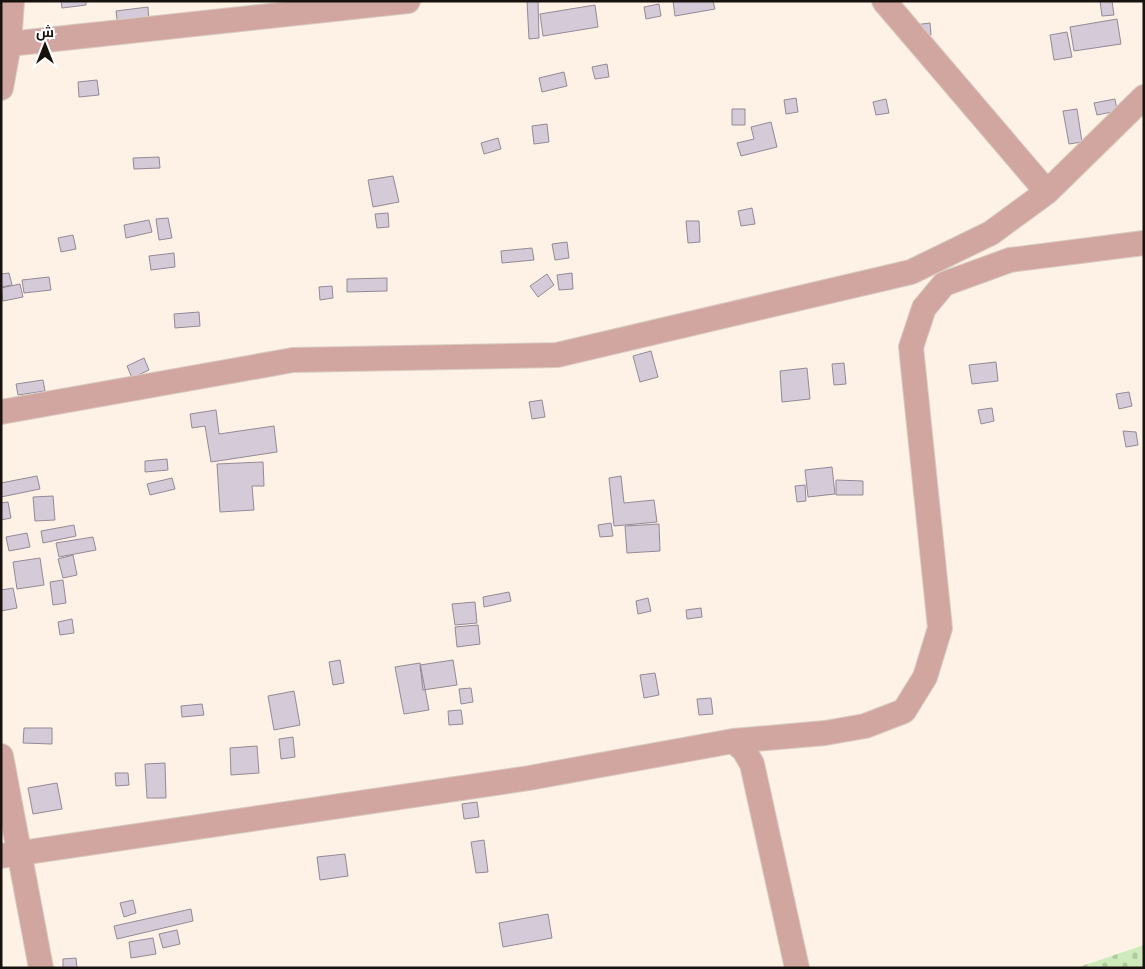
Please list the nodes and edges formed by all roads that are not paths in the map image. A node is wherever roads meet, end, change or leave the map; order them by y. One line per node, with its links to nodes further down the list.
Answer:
1 (12, 1): 4 (street)
2 (408, 1): 4 (street)
3 (884, 1): 7 (street)
4 (9, 44): 5 (street)
5 (1, 88)
6 (1144, 97): 7 (street)
7 (1047, 192): 9 (street)
8 (1144, 243): 10 (street)
9 (1, 412)
10 (733, 741): 12 (street); 14 (street)
11 (1, 756): 12 (street)
12 (10, 854): 13 (street)
13 (41, 968)
14 (797, 968)

